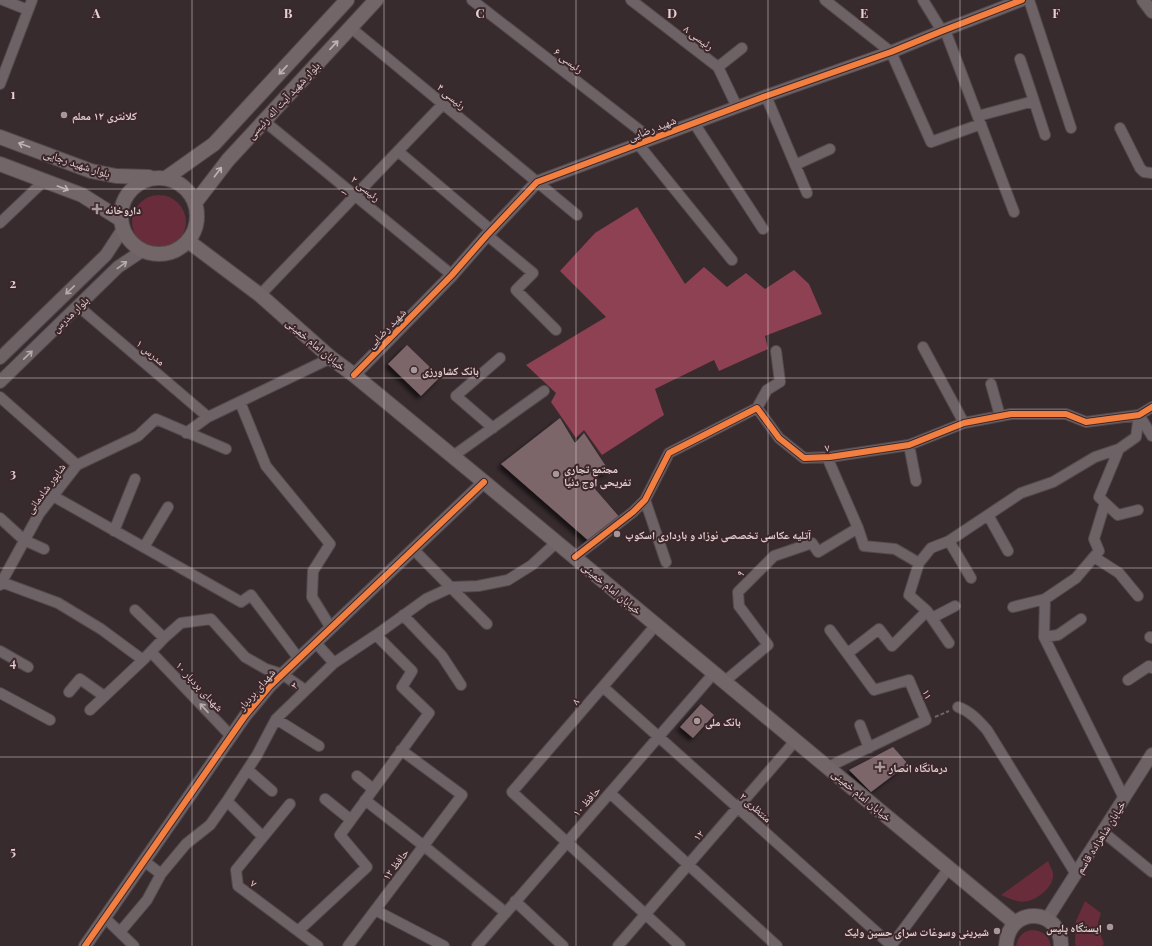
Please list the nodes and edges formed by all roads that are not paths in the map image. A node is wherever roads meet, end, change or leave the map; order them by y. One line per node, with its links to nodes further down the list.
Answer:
1 (3, 0): 11 (street)
2 (347, 0): 39 (main road, بلوار شهید آیت اله رئیسی, one-way to 39)
3 (376, 0): 13 (main road, بلوار شهید آیت اله رئیسی)
4 (472, 0): 32 (street, رئیسی ۶)
5 (631, 0): 19 (street, رئیسی ۸)
6 (825, 0): 16 (street)
7 (923, 0): 14 (street)
8 (1022, 0): 14 (street, شهید رضایی)
9 (1029, 0): 28 (street)
10 (1143, 0): 12 (street)
11 (30, 5): 17 (street)
12 (1152, 12)
13 (351, 28): 23 (street, رئیسی ۴); 26 (main road, بلوار شهید آیت اله رئیسی, one-way to 13)
14 (944, 31): 16 (street, شهید رضایی); 25 (street)
15 (742, 48): 19 (street)
16 (891, 52): 21 (street, شهید رضایی); 25 (street)
17 (4, 59): 20 (street)
18 (1020, 59): 22 (street)
19 (718, 66): 24 (street, رئیسی ۸)
20 (0, 84)
21 (766, 96): 24 (street, شهید رضایی); 37 (street)
22 (1034, 102): 25 (street); 30 (street)
23 (443, 104): 35 (street, ۱); 41 (street, رئیسی ۴)
24 (737, 107): 27 (street, شهید رضایی)
25 (979, 120): 45 (street)
26 (264, 121): 43 (street, رئیسی ۲); 44 (main road, بلوار شهید آیت اله رئیسی, one-way to 26)
27 (694, 123): 32 (street, شهید رضایی); 49 (street)
28 (1071, 128)
29 (1120, 128): 38 (street)
30 (1046, 135)
31 (0, 137): 39 (main road, بلوار شهید رجایی, one-way to 31)
32 (651, 139): 33 (street, شهید رضایی)
33 (638, 144): 41 (street, شهید رضایی); 53 (street)
34 (830, 149): 37 (street)
35 (399, 152): 43 (street, ۱); 50 (street)
36 (0, 164): 40 (main road)
37 (795, 165): 42 (street)
38 (1152, 173)
39 (161, 178): 44 (main road); 48 (main road)
40 (44, 181): 47 (street); 48 (main road, one-way to 48)
41 (537, 182): 46 (street, رئیسی ۴); 50 (street, شهید رضایی)
42 (807, 193)
43 (356, 196): 54 (street, رئیسی ۲); 55 (street, ۱)
44 (195, 203): 51 (main road)
45 (1014, 212)
46 (577, 216)
47 (0, 223)
48 (121, 224): 52 (main road); 60 (street, بلوار مدرس, one-way to 60)
49 (763, 229)
50 (489, 233): 54 (street, شهید رضایی); 57 (street)
51 (188, 241): 52 (main road); 55 (main road, خیابان امام خمینی)
52 (142, 251): 56 (street, بلوار مدرس, one-way to 52)
53 (732, 260)
54 (452, 275): 63 (street, شهید رضایی)
55 (260, 295): 61 (main road, خیابان امام خمینی)
56 (78, 306): 64 (street, بلوار مدرس, one-way to 56); 73 (street, مدرس ۱)
57 (556, 330)
58 (922, 347): 74 (street)
59 (776, 351): 70 (street)
60 (0, 358)
61 (331, 358): 63 (main road, خیابان امام خمینی); 68 (street)
62 (500, 358): 75 (street)
63 (354, 375): 81 (main road, خیابان امام خمینی)
64 (0, 382)
65 (991, 384): 72 (street)
66 (544, 391): 75 (street)
67 (0, 397): 83 (street)
68 (240, 402): 73 (street); 120 (street)
69 (1152, 407): 71 (street, ۷)
70 (757, 408): 82 (street, ۷); 88 (street)
71 (1139, 415): 72 (street, ۷); 77 (street); 80 (street)
72 (1000, 416): 74 (street, ۷)
73 (208, 417): 76 (street)
74 (964, 423): 78 (street, ۷)
75 (492, 428): 81 (street)
76 (186, 433): 79 (street); 83 (street, شاپور شادمانی)
77 (1152, 436)
78 (909, 445): 82 (street, ۷); 85 (street)
79 (226, 449)
80 (1119, 449): 89 (street); 92 (street)
81 (453, 456): 86 (main road, خیابان امام خمینی)
82 (827, 457): 94 (street)
83 (77, 464): 87 (street, شاپور شادمانی)
84 (135, 479): 95 (street)
85 (916, 481)
86 (484, 482): 98 (main road, خیابان امام خمینی); 101 (street, شهدای بردبار)
87 (53, 496): 95 (street); 96 (street, شاپور شادمانی)
88 (645, 500): 103 (street); 105 (street)
89 (1105, 503): 91 (street); 104 (street)
90 (168, 507): 99 (street)
91 (1138, 510)
92 (988, 515): 97 (street); 102 (street)
93 (0, 518): 96 (street)
94 (858, 528): 106 (street); 136 (street, ۹)
95 (114, 531): 99 (street)
96 (24, 540): 100 (street); 108 (street, شاپور شادمانی)
97 (949, 541): 106 (street); 107 (street)
98 (557, 542): 103 (main road, خیابان امام خمینی); 109 (street, ۳)
99 (144, 547): 130 (street)
100 (44, 549)
101 (413, 549): 109 (street); 120 (street, شهدای بردبار)
102 (1008, 551)
103 (575, 557): 119 (main road, خیابان امام خمینی)
104 (1094, 557): 110 (street); 111 (street)
105 (666, 562)
106 (919, 563): 116 (street)
107 (971, 578)
108 (0, 583): 131 (street)
109 (452, 587): 115 (street, ۳); 118 (street)
110 (1138, 596)
111 (1045, 599): 113 (street); 123 (street)
112 (955, 606): 116 (street)
113 (1013, 607)
114 (135, 610): 124 (street)
115 (403, 615): 122 (street, ۳); 138 (street)
116 (930, 615): 126 (street); 129 (street)
117 (1082, 619): 123 (street)
118 (487, 624)
119 (656, 625): 136 (main road, خیابان امام خمینی); 139 (street, ۸)
120 (331, 628): 125 (street, شهدای بردبار)
121 (830, 630): 129 (street, ۱۱)
122 (376, 635): 132 (street, ۳); 154 (street)
123 (1044, 637): 162 (street)
124 (164, 638): 128 (street); 135 (street)
125 (316, 643): 130 (street, شهدای بردبار); 132 (street)
126 (949, 643)
127 (0, 651): 133 (street)
128 (151, 652): 131 (street); 149 (street, شهدای بردبار ۱۰, one-way to 128)
129 (848, 654): 153 (street, ۱۱)
130 (299, 659): 135 (street, شهدای بردبار)
131 (143, 660): 143 (street)
132 (334, 663): 140 (street, ۳)
133 (28, 667)
134 (1152, 668): 137 (street)
135 (282, 674): 140 (street); 149 (street, شهدای بردبار)
136 (720, 677): 150 (street, حافظ ۱۰); 151 (main road, خیابان امام خمینی)
137 (1128, 680)
138 (461, 685)
139 (603, 687): 150 (street, منتظری ۲); 171 (street, ۸)
140 (305, 690): 146 (street, ۳)
141 (69, 692): 143 (street)
142 (0, 693): 147 (street)
143 (104, 696): 145 (street)
144 (958, 707): 178 (street)
145 (90, 710)
146 (276, 719): 152 (street); 157 (street, ۳)
147 (50, 720)
148 (860, 725): 153 (street)
149 (231, 736): 173 (street, شهدای بردبار)
150 (659, 736): 161 (street, حافظ ۱۰); 167 (street, منتظری ۲)
151 (796, 740): 156 (main road, خیابان امام خمینی); 167 (street, ۱۲)
152 (319, 746)
153 (869, 748): 156 (street)
154 (401, 750): 159 (street); 172 (street, حافظ ۱۲)
155 (1152, 754): 162 (street, خیابان شاهزاده قاسم)
156 (828, 767): 175 (main road, خیابان امام خمینی)
157 (248, 770): 160 (street); 165 (street, ۳)
158 (357, 776): 159 (street)
159 (374, 789): 164 (street)
160 (272, 791)
161 (610, 793): 171 (street, حافظ ۱۰); 174 (street)
162 (1124, 798): 169 (street, خیابان شاهزاده قاسم)
163 (326, 799): 168 (street)
164 (366, 800): 168 (street); 172 (street)
165 (227, 801): 170 (street); 177 (street, ۳)
166 (290, 804): 170 (street, ۷)
167 (738, 807): 174 (street, ۱۲); 198 (street, منتظری ۲)
168 (351, 820): 186 (street)
169 (1103, 832): 176 (street); 178 (street, خیابان شاهزاده قاسم)
170 (263, 837): 186 (street, ۷)
171 (567, 842): 179 (street, حافظ ۱۰); 182 (street)
172 (424, 846): 180 (street, حافظ ۱۲); 181 (street)
173 (144, 861): 177 (street); 183 (street, شهدای بردبار)
174 (688, 865): 182 (street, ۱۲); 197 (street)
175 (949, 868): 185 (main road, خیابان امام خمینی); 198 (street)
176 (1152, 872)
177 (162, 874): 187 (street, ۳)
178 (1076, 874): 184 (street, خیابان شاهزاده قاسم)
179 (515, 901): 181 (street, حافظ ۱۰); 194 (street)
180 (375, 910): 191 (street, حافظ ۱۲); 192 (street)
181 (506, 913): 193 (street, حافظ ۱۰)
182 (645, 914): 195 (street, ۱۲); 196 (street)
183 (105, 918): 187 (street); 188 (street, شهدای بردبار)
184 (1047, 920): 185 (main road); 200 (main road)
185 (1015, 923): 199 (main road)
186 (298, 931): 190 (street, ۷)
187 (120, 932): 189 (street)
188 (85, 946)
189 (134, 946)
190 (318, 946)
191 (348, 946)
192 (444, 946)
193 (477, 946)
194 (563, 946)
195 (618, 946)
196 (680, 946)
197 (777, 946)
198 (892, 946)
199 (1006, 946)
200 (1061, 946)

